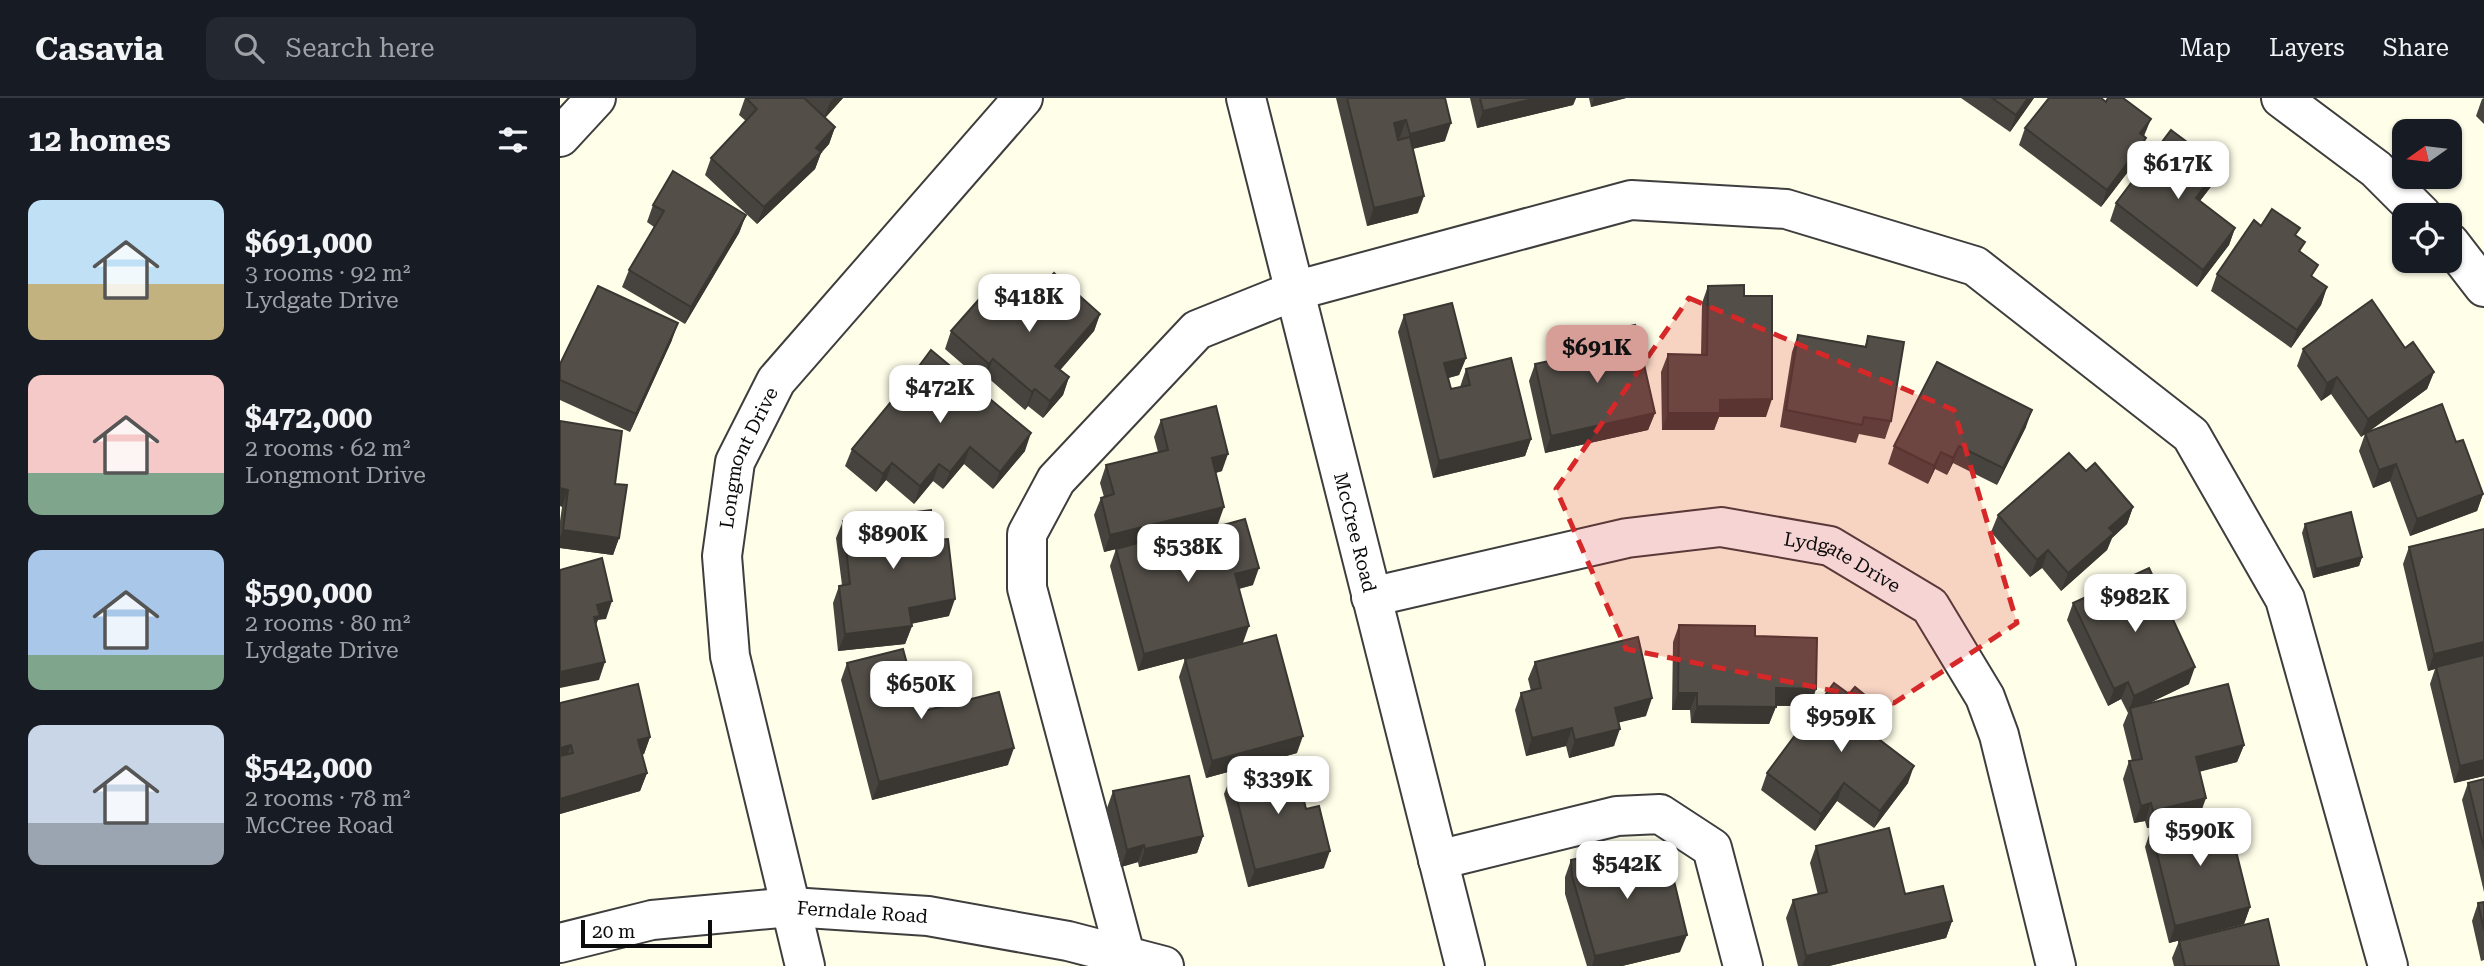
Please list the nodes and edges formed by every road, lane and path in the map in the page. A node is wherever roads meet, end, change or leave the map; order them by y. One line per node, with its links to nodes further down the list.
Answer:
1 (596, 98): 5 (street)
2 (1023, 98): 12 (street, Longmont Drive)
3 (1246, 98): 9 (street, McCree Road)
4 (2281, 98): 6 (street)
5 (560, 137)
6 (2410, 203)
7 (2462, 259): 8 (street)
8 (2484, 287)
9 (1294, 291): 10 (street, McCree Road); 14 (street); 20 (street)
10 (1371, 597): 11 (street, McCree Road); 19 (street, Lydgate Drive)
11 (1438, 860): 17 (street, McCree Road); 18 (street)
12 (790, 907): 13 (street, Ferndale Road); 14 (street, Ferndale Road); 15 (street, Longmont Drive)
13 (560, 943)
14 (1127, 961): 16 (street, Ferndale Road)
15 (805, 966)
16 (1164, 966)
17 (1465, 966)
18 (1743, 966)
19 (2056, 966)
20 (2388, 966)

